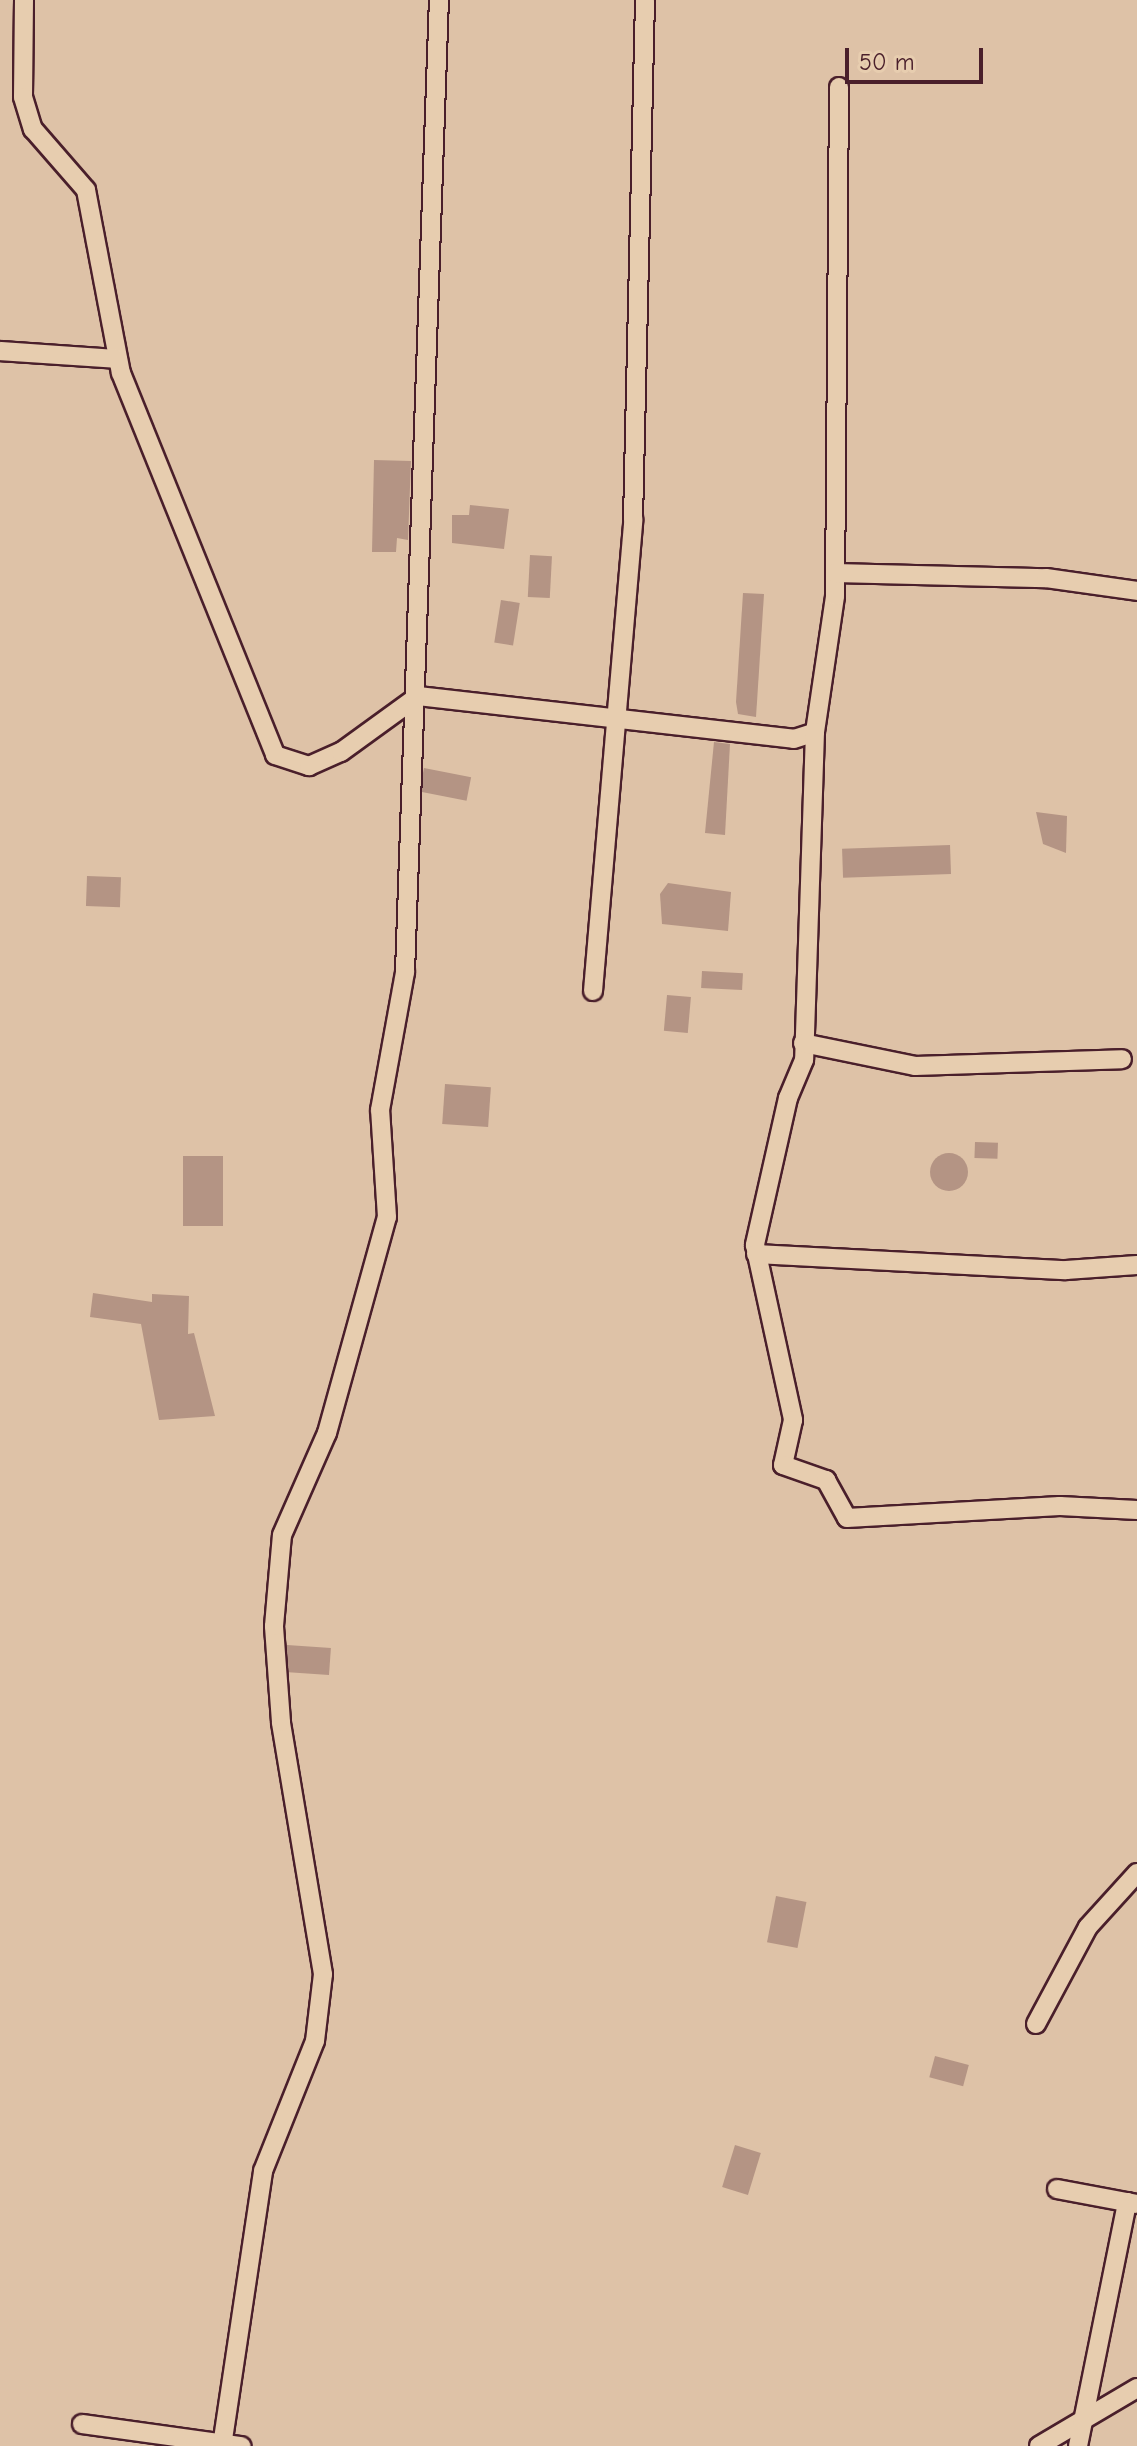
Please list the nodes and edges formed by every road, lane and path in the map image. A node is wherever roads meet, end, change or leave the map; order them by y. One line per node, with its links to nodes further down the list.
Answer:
1 (24, 0): 6 (street)
2 (439, 0): 9 (street)
3 (645, 0): 10 (street)
4 (839, 87): 7 (street)
5 (0, 351): 6 (street)
6 (118, 359): 9 (street)
7 (835, 573): 8 (street); 11 (street)
8 (1137, 591)
9 (418, 696): 10 (street); 25 (street)
10 (619, 718): 11 (street); 12 (street)
11 (815, 732): 13 (street)
12 (593, 991)
13 (803, 1043): 14 (street); 15 (street)
14 (1122, 1059)
15 (756, 1254): 16 (street); 17 (street)
16 (1137, 1265)
17 (1137, 1510)
18 (1137, 1873): 19 (street)
19 (1036, 2024)
20 (1057, 2189): 21 (street)
21 (1132, 2203): 23 (street)
22 (1137, 2388): 23 (street)
23 (1087, 2413): 26 (street); 27 (street)
24 (82, 2424): 25 (street)
25 (229, 2445)
26 (1039, 2446)
27 (1078, 2446)

